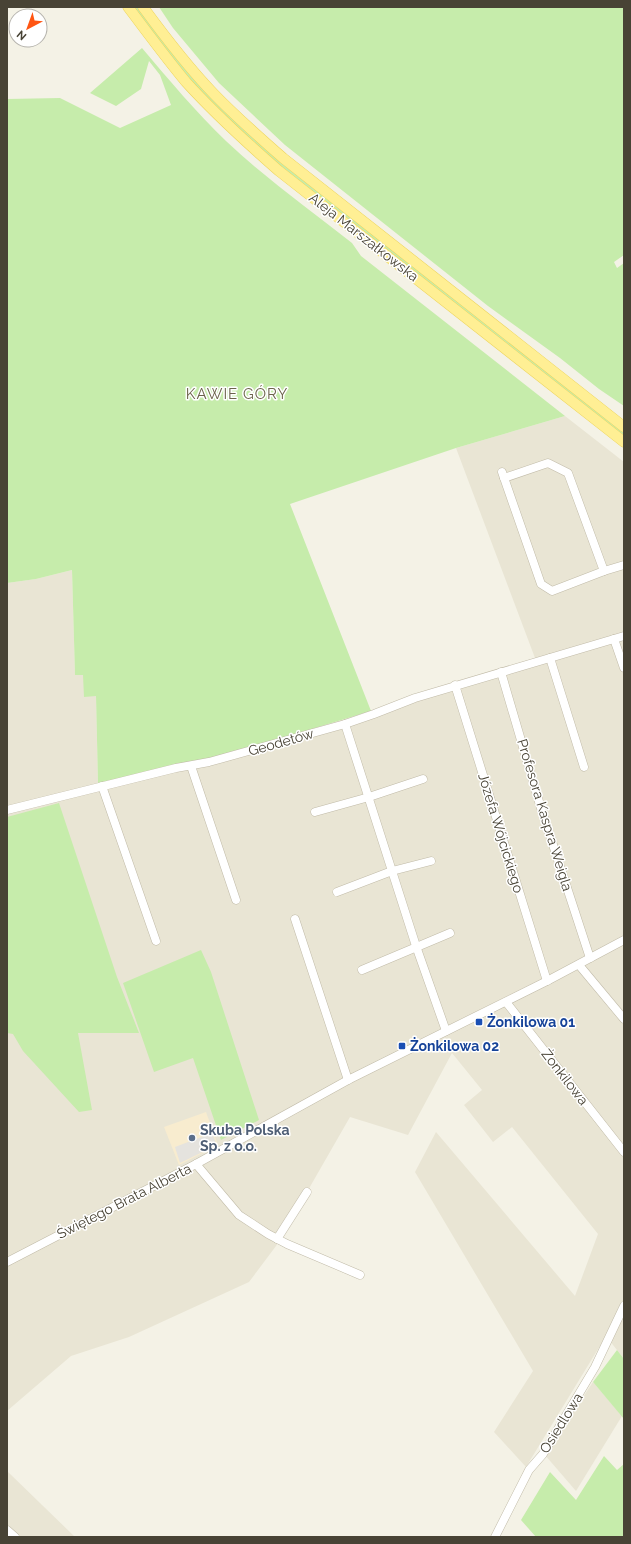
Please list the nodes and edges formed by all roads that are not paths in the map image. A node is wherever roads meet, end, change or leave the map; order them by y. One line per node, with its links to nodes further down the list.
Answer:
1 (128, 7): 4 (main road, Aleja Marszałkowska)
2 (143, 7): 3 (main road, Aleja Marszałkowska)
3 (624, 427)
4 (624, 442)
5 (624, 565): 6 (street)
6 (604, 571): 6 (street)
7 (624, 636): 8 (street, Geodetów)
8 (614, 639): 9 (street, Geodetów); 10 (street)
9 (550, 658): 11 (street, Geodetów); 15 (street)
10 (624, 668)
11 (501, 672): 12 (street, Geodetów); 30 (street, Profesora Kaspra Weigla)
12 (455, 685): 13 (street, Geodetów); 33 (street, Józefa Wójcickiego)
13 (345, 724): 14 (street, Geodetów); 18 (street)
14 (191, 766): 17 (street, Geodetów); 24 (street)
15 (584, 767)
16 (423, 779): 18 (street)
17 (102, 786): 19 (street, Geodetów); 28 (street)
18 (369, 797): 20 (street); 22 (street)
19 (7, 810)
20 (315, 812)
21 (431, 861): 22 (street)
22 (392, 871): 23 (street); 29 (street)
23 (337, 892)
24 (236, 900)
25 (294, 919): 37 (street)
26 (450, 933): 29 (street)
27 (624, 940): 30 (street, Świętego Brata Alberta)
28 (156, 941)
29 (416, 946): 32 (street); 36 (street)
30 (590, 958): 31 (street, Świętego Brata Alberta)
31 (579, 965): 33 (street, Świętego Brata Alberta); 35 (street)
32 (362, 970)
33 (547, 981): 34 (street, Świętego Brata Alberta)
34 (506, 1002): 36 (street, Świętego Brata Alberta); 38 (street, Żonkilowa)
35 (624, 1019)
36 (446, 1031): 37 (street, Świętego Brata Alberta)
37 (348, 1080): 39 (street, Świętego Brata Alberta)
38 (624, 1152)
39 (196, 1164): 41 (street); 42 (street, Świętego Brata Alberta)
40 (307, 1192): 41 (street)
41 (277, 1239): 43 (street)
42 (7, 1262)
43 (360, 1275)
44 (624, 1306): 47 (street, Osiedlowa)
45 (7, 1530): 46 (street)
46 (14, 1537)
47 (495, 1537)

